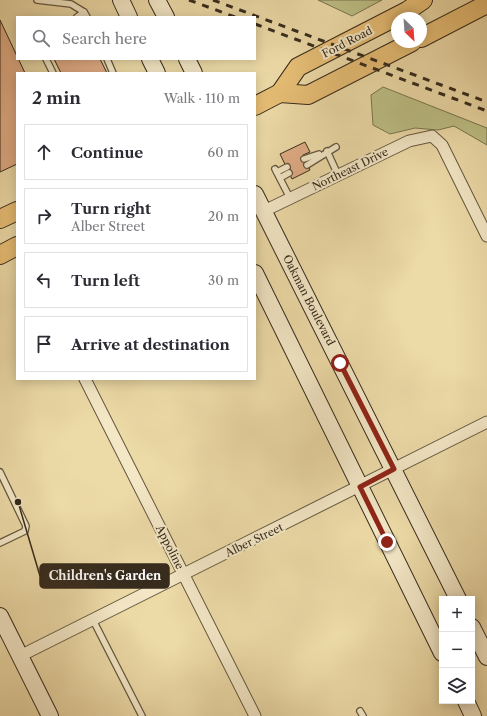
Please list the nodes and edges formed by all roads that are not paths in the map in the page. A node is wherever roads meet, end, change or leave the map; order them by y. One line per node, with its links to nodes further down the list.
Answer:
1 (37, 0): 6 (lane)
2 (121, 0): 7 (street)
3 (157, 0): 8 (street)
4 (423, 0): 19 (main road, Ford Road)
5 (487, 4): 9 (main road)
6 (86, 14)
7 (129, 16)
8 (165, 16)
9 (427, 35)
10 (400, 48): 19 (main road)
11 (46, 60): 15 (lane)
12 (107, 60): 16 (lane)
13 (150, 60): 17 (street)
14 (188, 60): 18 (street)
15 (52, 72)
16 (113, 72)
17 (156, 72)
18 (194, 72)
19 (280, 94): 20 (main road)
20 (256, 106)
21 (336, 147): 22 (lane)
22 (327, 151): 23 (lane); 24 (lane); 25 (lane)
23 (304, 159)
24 (307, 165)
25 (338, 175): 28 (street, Northeast Drive); 30 (street, Northeast Drive)
26 (280, 178): 26 (lane); 28 (lane)
27 (256, 196): 29 (street, Oakman Boulevard)
28 (290, 198): 29 (street, Northeast Drive)
29 (264, 211): 36 (street, Oakman Boulevard)
30 (487, 236)
31 (16, 247): 32 (main road)
32 (0, 255)
33 (256, 275): 38 (street)
34 (86, 380): 40 (street, Appoline)
35 (487, 422): 36 (street, Alber Street)
36 (394, 469): 38 (street, Alber Street); 41 (street, Oakman Boulevard)
37 (0, 472): 39 (lane)
38 (360, 487): 40 (street, Alber Street); 45 (street)
39 (0, 544)
40 (184, 575): 43 (street, Alber Street); 51 (street, Appoline)
41 (457, 596)
42 (0, 616): 46 (street)
43 (93, 620): 46 (street, Alber Street); 50 (lane)
44 (474, 632): 47 (street)
45 (439, 647)
46 (20, 656): 49 (street)
47 (487, 657)
48 (467, 704): 52 (street)
49 (50, 716)
50 (142, 716)
51 (255, 716)
52 (473, 716)

